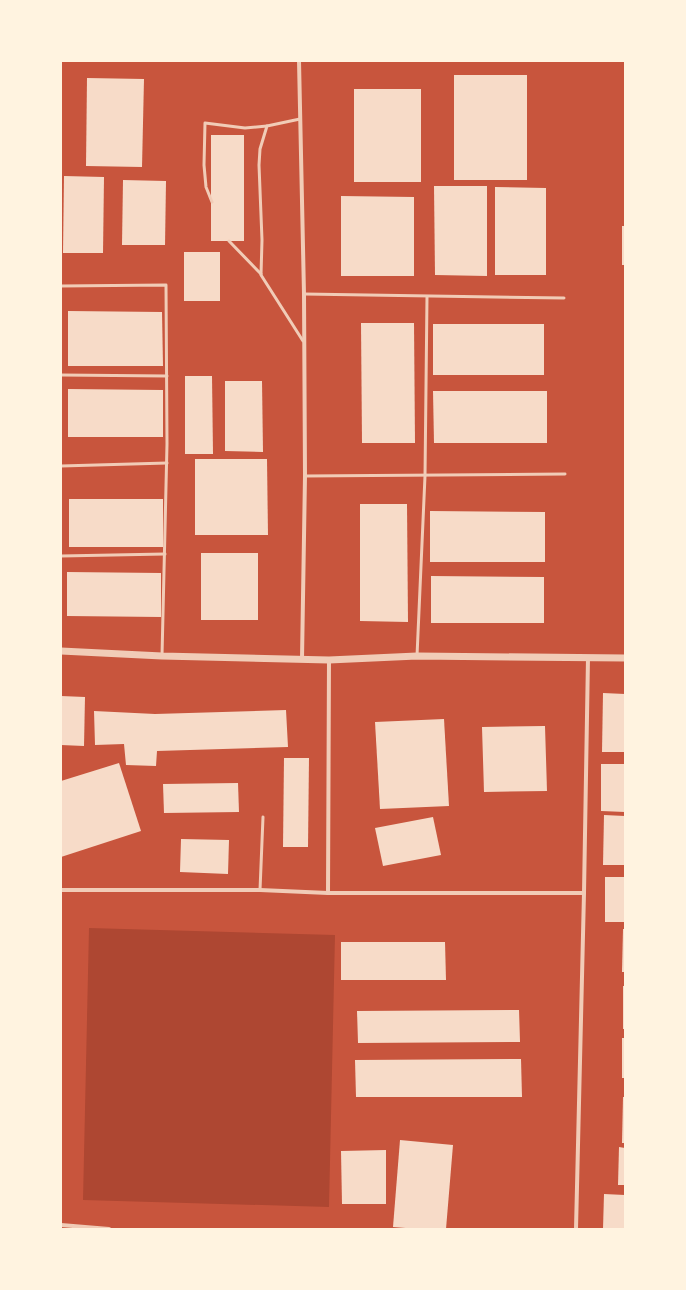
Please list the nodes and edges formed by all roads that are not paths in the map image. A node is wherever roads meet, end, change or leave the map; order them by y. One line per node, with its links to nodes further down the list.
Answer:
1 (299, 61): 2 (street)
2 (300, 119): 3 (lane); 8 (street)
3 (267, 126): 4 (lane); 6 (lane)
4 (212, 202)
5 (229, 241): 6 (lane)
6 (261, 275): 11 (lane)
7 (61, 286): 13 (lane)
8 (304, 294): 9 (lane); 11 (street)
9 (427, 297): 10 (lane); 18 (lane)
10 (564, 298)
11 (303, 342): 17 (street)
12 (61, 376): 13 (lane)
13 (167, 376): 14 (lane)
14 (167, 464): 15 (lane); 19 (lane)
15 (61, 466)
16 (565, 474): 18 (lane)
17 (305, 476): 18 (lane); 26 (street)
18 (426, 476): 23 (lane)
19 (164, 554): 20 (lane); 22 (lane)
20 (61, 556)
21 (61, 651): 22 (street)
22 (162, 656): 26 (street)
23 (417, 656): 24 (street); 27 (street)
24 (588, 658): 25 (street); 32 (street)
25 (625, 658)
26 (302, 659): 27 (street)
27 (329, 660): 31 (street)
28 (263, 817): 30 (lane)
29 (61, 890): 30 (street)
30 (260, 890): 31 (street)
31 (328, 893): 32 (street)
32 (584, 893): 35 (street)
33 (61, 1225): 34 (street)
34 (109, 1229)
35 (576, 1229)

